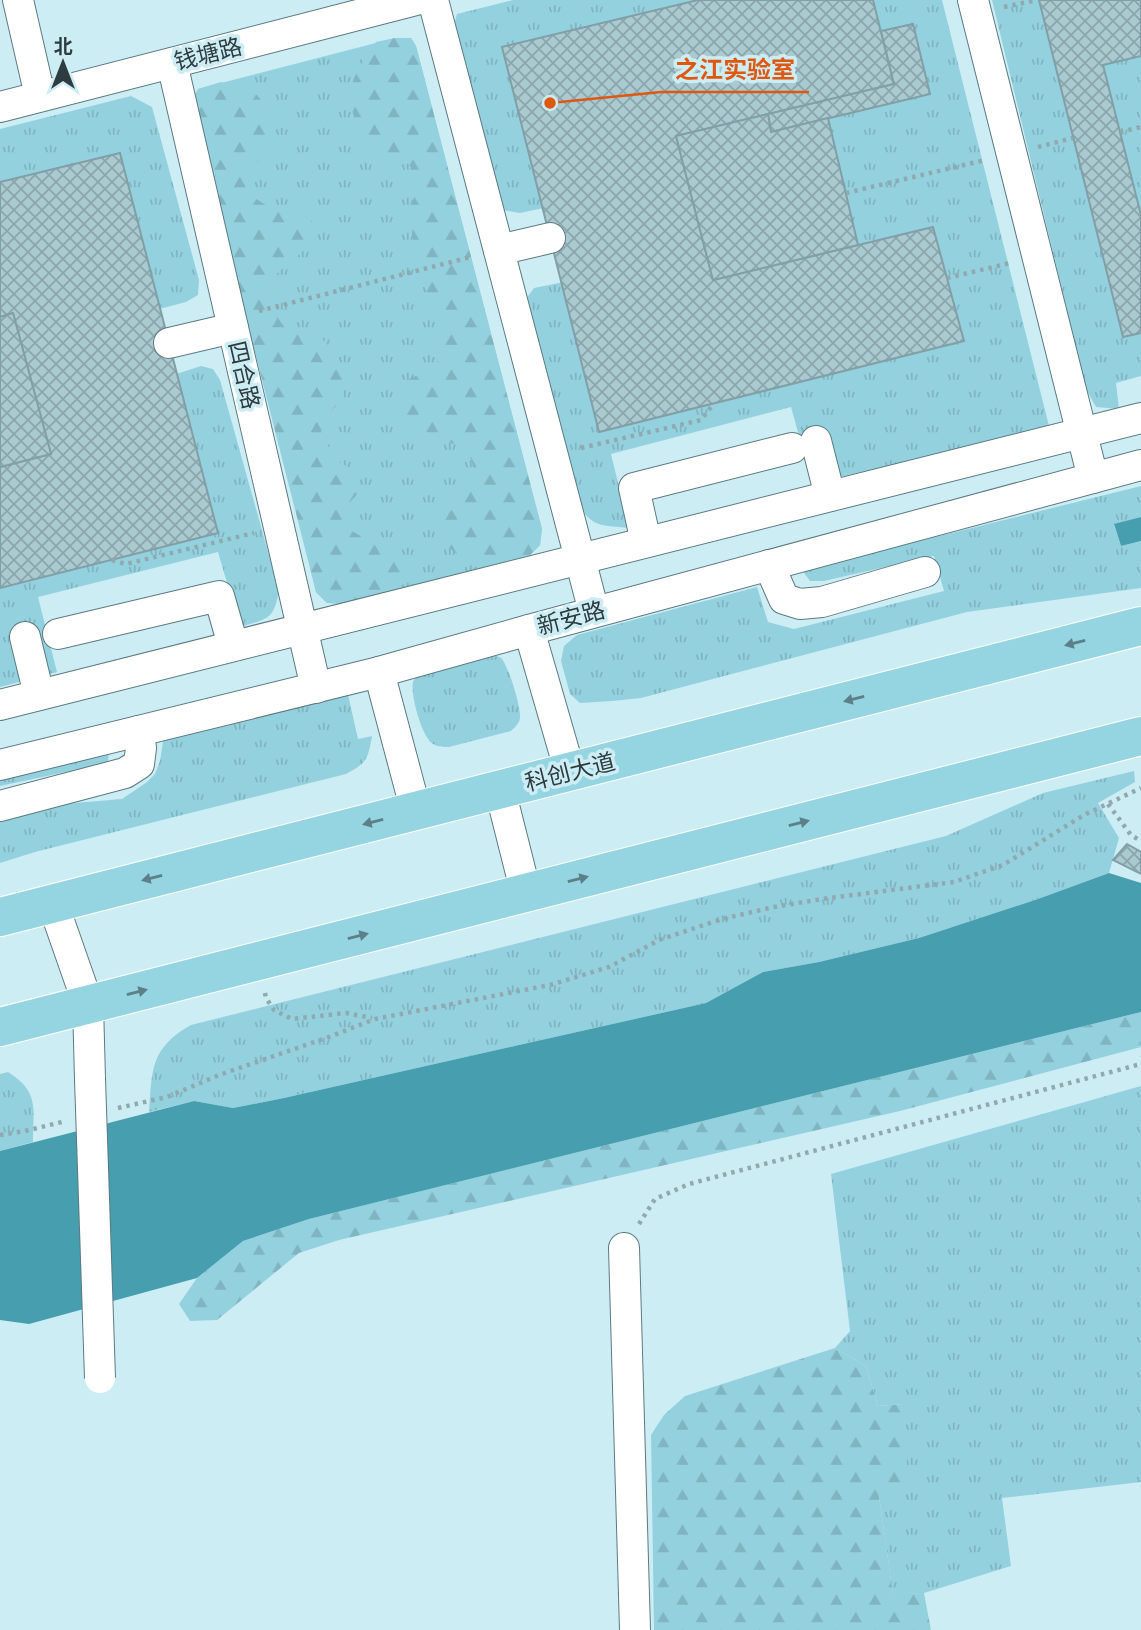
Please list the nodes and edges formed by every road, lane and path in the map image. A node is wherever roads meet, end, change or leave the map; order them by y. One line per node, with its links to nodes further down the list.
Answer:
1 (18, 0): 6 (street)
2 (416, 0): 5 (street, 钱塘路)
3 (433, 0): 14 (street)
4 (973, 0): 11 (street)
5 (172, 63): 6 (street, 钱塘路); 17 (street, 四合路)
6 (40, 96): 7 (street, 钱塘路)
7 (0, 107)
8 (1141, 127): 9 (path)
9 (1120, 132)
10 (1073, 138): 11 (path)
11 (1011, 153): 12 (path); 15 (street)
12 (846, 193)
13 (550, 237): 14 (street)
14 (499, 250): 17 (path); 22 (street)
15 (1037, 257): 16 (path); 21 (street)
16 (947, 278)
17 (232, 323): 18 (street); 26 (street, 四合路)
18 (169, 343)
19 (714, 403): 22 (path)
20 (1141, 418): 21 (street)
21 (1082, 433): 24 (street); 25 (street)
22 (552, 454): 28 (street)
23 (1141, 465): 24 (street, 新安路)
24 (1093, 478): 30 (street, 新安路)
25 (830, 496): 27 (street); 27 (street)
26 (279, 527): 29 (path); 34 (street, 四合路)
27 (646, 542): 28 (street)
28 (580, 559): 32 (street); 34 (street)
29 (112, 560)
30 (769, 565): 31 (street); 32 (street, 新安路)
31 (925, 572)
32 (594, 612): 35 (street, 新安路)
33 (1141, 626): 46 (main road, 科创大道, one-way to 46)
34 (302, 628): 38 (street); 40 (street, 四合路)
35 (529, 629): 39 (street, 新安路); 46 (street)
36 (58, 634): 38 (street)
37 (25, 638): 41 (street)
38 (233, 645): 41 (street)
39 (379, 672): 40 (street, 新安路); 51 (street)
40 (316, 688): 43 (street, 新安路)
41 (39, 695): 42 (street)
42 (0, 705)
43 (139, 731): 45 (street, 新安路); 50 (street)
44 (1141, 736): 53 (main road, one-way to 44)
45 (0, 765)
46 (570, 772): 48 (main road, 科创大道)
47 (1141, 788): 49 (path)
48 (500, 790): 51 (main road, 科创大道); 53 (street)
49 (1108, 804): 52 (path); 58 (path)
50 (0, 806)
51 (416, 811): 54 (main road, 科创大道, one-way to 54)
52 (1141, 841)
53 (526, 893): 56 (main road, one-way to 53)
54 (53, 904): 55 (main road, 科创大道); 57 (street)
55 (0, 917)
56 (258, 961): 57 (main road, one-way to 56); 58 (path)
57 (88, 1004): 59 (main road); 65 (street, bridge)
58 (375, 1019): 61 (path)
59 (0, 1027)
60 (1141, 1064): 64 (path)
61 (115, 1109)
62 (76, 1119): 63 (path)
63 (0, 1135)
64 (624, 1248): 66 (street)
65 (100, 1378)
66 (635, 1630)

